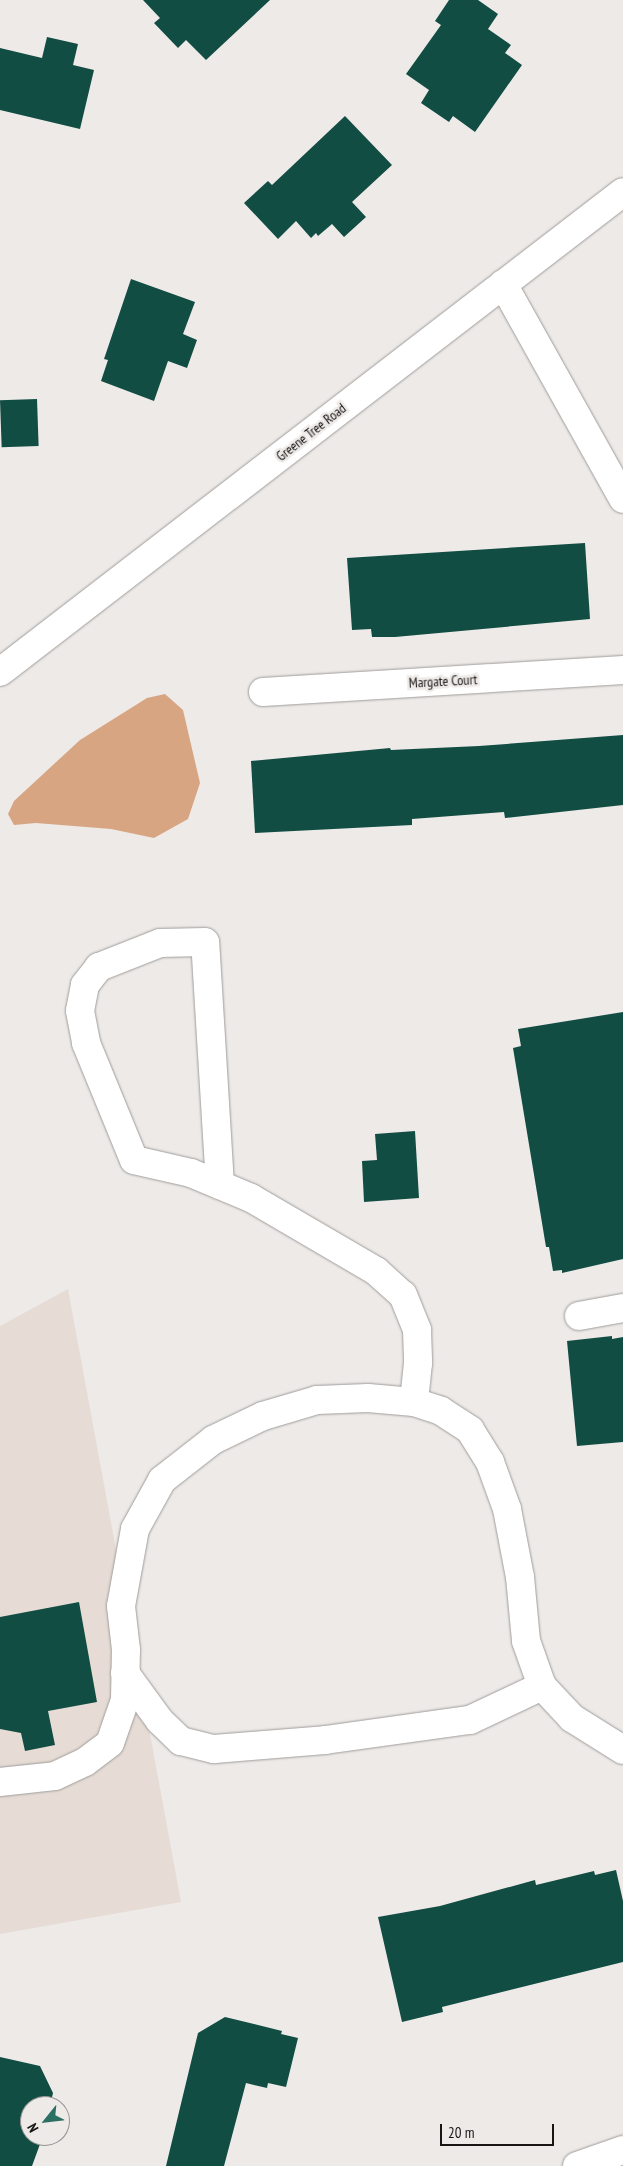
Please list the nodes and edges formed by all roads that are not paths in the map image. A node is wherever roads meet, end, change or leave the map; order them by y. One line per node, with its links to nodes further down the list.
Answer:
1 (623, 192): 2 (street, Greene Tree Road)
2 (503, 284): 3 (street); 5 (street, Greene Tree Road)
3 (623, 499)
4 (623, 670): 6 (street, Margate Court)
5 (0, 672)
6 (263, 692)
7 (220, 1185): 7 (street); 10 (street)
8 (623, 1308): 9 (street)
9 (579, 1316)
10 (414, 1402): 11 (street); 12 (street)
11 (125, 1673): 12 (street); 14 (street)
12 (542, 1686): 13 (street)
13 (622, 1746)
14 (0, 1782)
15 (623, 2150): 16 (street)
16 (577, 2166)

